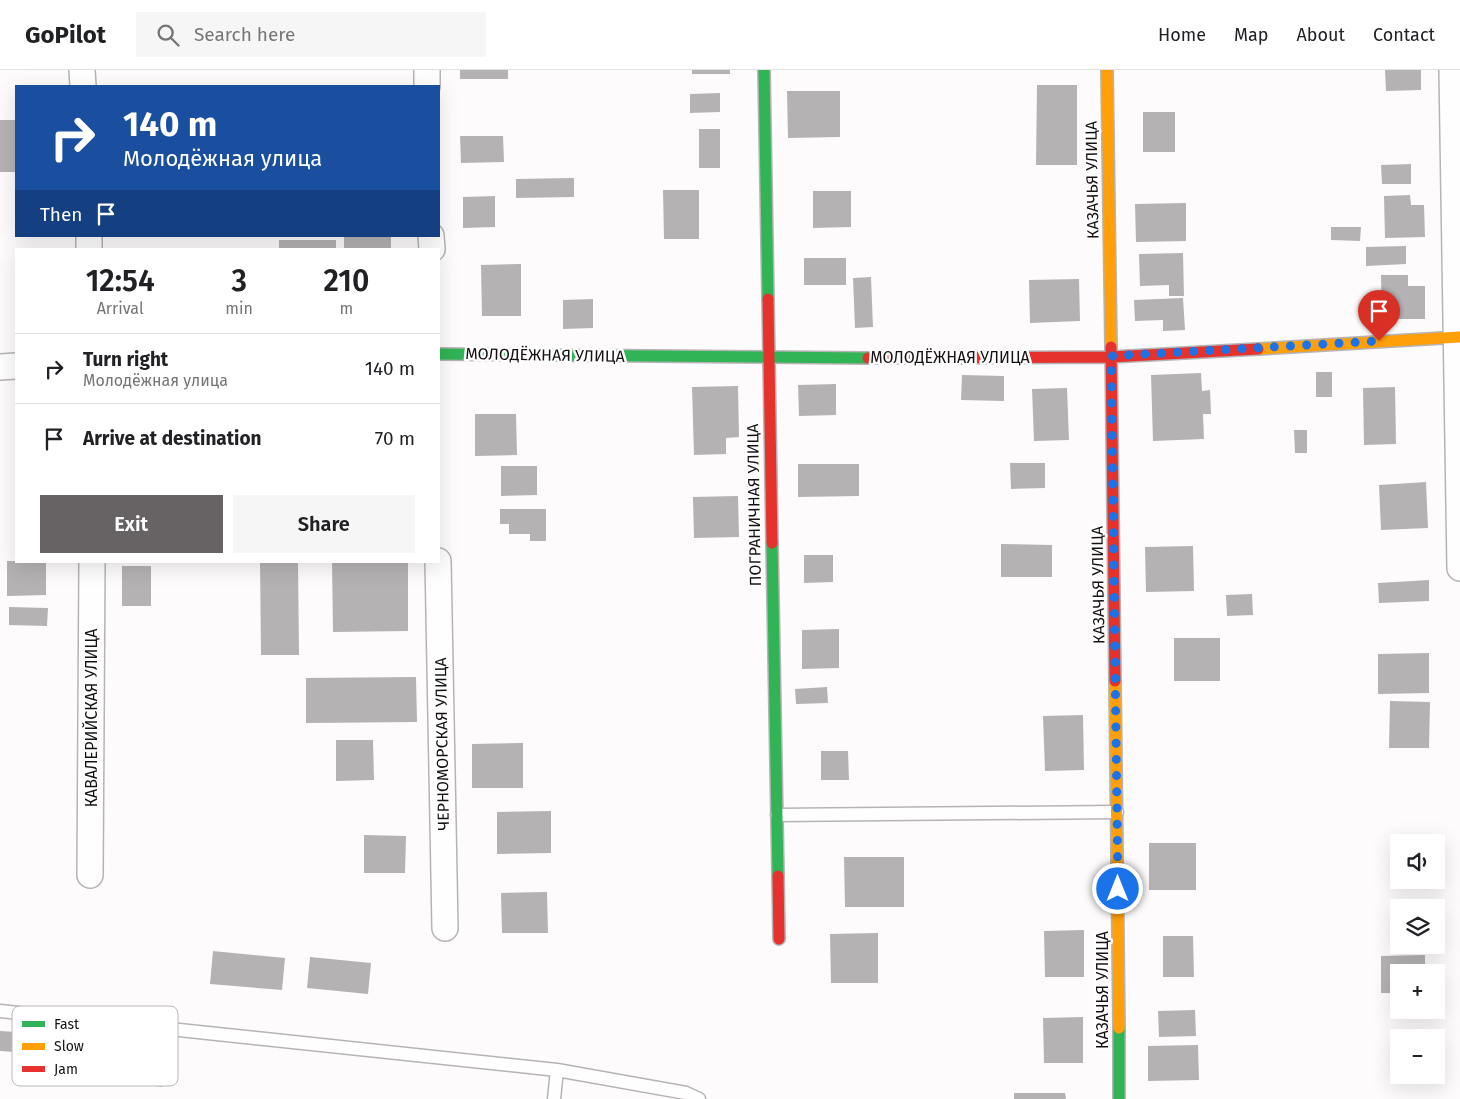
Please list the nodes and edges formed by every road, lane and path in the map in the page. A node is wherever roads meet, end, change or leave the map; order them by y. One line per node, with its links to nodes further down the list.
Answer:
1 (82, 70): 6 (street)
2 (427, 70): 7 (street)
3 (764, 70): 11 (street, ПОГРАНИЧНАЯ УЛИЦА)
4 (1106, 70): 10 (street, КАЗАЧЬЯ УЛИЦА)
5 (1452, 70): 8 (street)
6 (83, 85)
7 (428, 85)
8 (1458, 337): 10 (street, МОЛОДЁЖНАЯ УЛИЦА); 16 (street)
9 (440, 354): 11 (street, МОЛОДЁЖНАЯ УЛИЦА)
10 (1111, 356): 11 (street, МОЛОДЁЖНАЯ УЛИЦА); 17 (street, КАЗАЧЬЯ УЛИЦА)
11 (767, 358): 18 (street, ПОГРАНИЧНАЯ УЛИЦА)
12 (15, 366): 13 (street)
13 (0, 367)
14 (92, 563): 19 (street, КАВАЛЕРИЙСКАЯ УЛИЦА)
15 (438, 563): 20 (street, ЧЕРНОМОРСКАЯ УЛИЦА)
16 (1460, 568)
17 (1117, 812): 18 (lane); 26 (street, КАЗАЧЬЯ УЛИЦА)
18 (777, 815): 21 (street, ПОГРАНИЧНАЯ УЛИЦА)
19 (90, 875)
20 (445, 928)
21 (779, 939)
22 (178, 1030): 23 (lane)
23 (557, 1070): 24 (lane); 25 (lane)
24 (554, 1099)
25 (699, 1099)
26 (1119, 1099)

